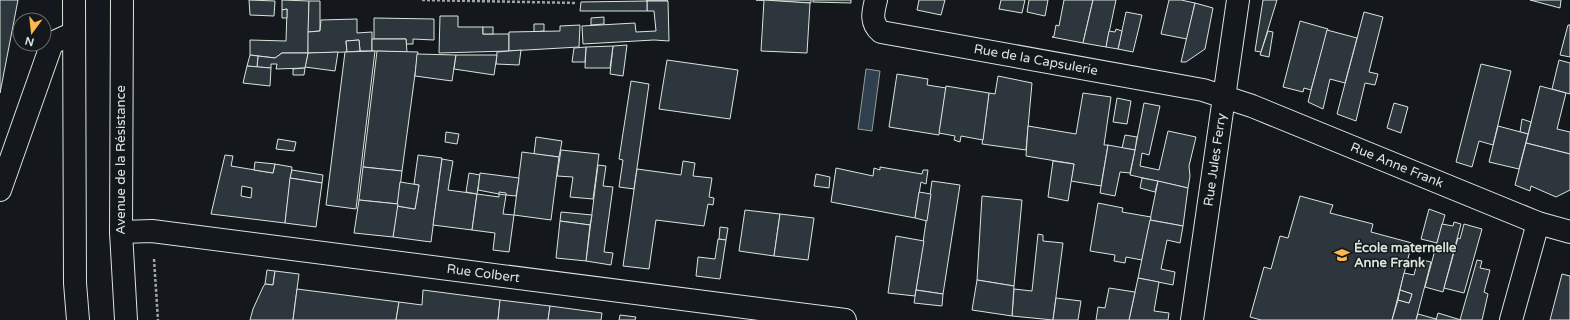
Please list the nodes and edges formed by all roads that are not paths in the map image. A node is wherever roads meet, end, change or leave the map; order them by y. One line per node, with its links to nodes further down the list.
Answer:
1 (74, 0): 5 (street)
2 (122, 0): 9 (street, Avenue de la Résistance)
3 (876, 0): 6 (street, Rue de la Capsulerie)
4 (1238, 0): 6 (street, Rue Jules Ferry)
5 (74, 33): 7 (street); 11 (street)
6 (1224, 96): 8 (street, Rue Anne Frank); 14 (street, Rue Jules Ferry)
7 (0, 190)
8 (1538, 223): 10 (street, Rue Anne Frank); 15 (street)
9 (121, 232): 12 (street, Avenue de la Résistance); 13 (street, Rue Colbert)
10 (1570, 232)
11 (78, 320)
12 (126, 320)
13 (845, 320)
14 (1192, 320)
15 (1511, 320)

